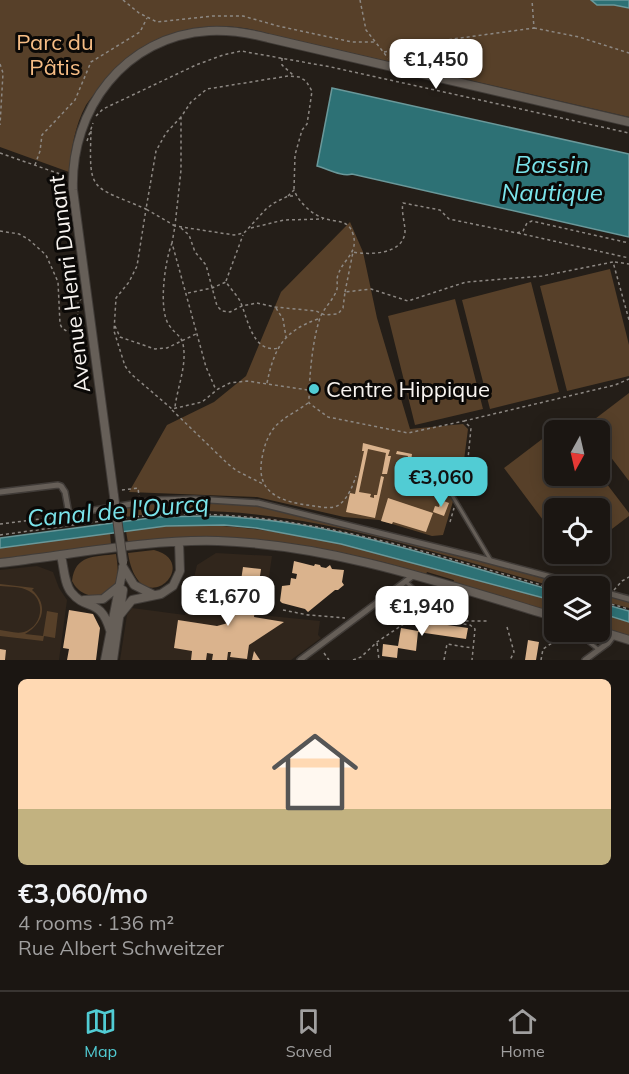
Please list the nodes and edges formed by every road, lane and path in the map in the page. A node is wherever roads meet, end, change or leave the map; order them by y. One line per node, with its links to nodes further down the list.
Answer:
1 (123, 0): 4 (path)
2 (360, 0): 6 (path)
3 (532, 0): 5 (path)
4 (147, 17): 6 (path); 20 (path)
5 (534, 28): 7 (path); 8 (path)
6 (375, 42): 7 (path)
7 (384, 52): 11 (path)
8 (629, 52)
9 (282, 58): 12 (path); 16 (path); 17 (path)
10 (0, 64): 15 (path)
11 (387, 65): 14 (street, Avenue Henri Dunant); 43 (street, Avenue Henri Dunant)
12 (294, 75): 13 (path); 22 (path)
13 (181, 117): 25 (path); 27 (path)
14 (629, 122)
15 (0, 125)
16 (92, 129): 18 (path); 25 (path)
17 (629, 134)
18 (83, 144)
19 (0, 153): 20 (path)
20 (35, 165): 21 (path)
21 (60, 174)
22 (294, 190): 23 (path); 24 (path)
23 (288, 196): 24 (path); 29 (path)
24 (296, 196): 26 (path)
25 (146, 209): 27 (path); 49 (path)
26 (324, 219): 29 (path); 35 (path)
27 (175, 226): 28 (path); 33 (path)
28 (181, 228): 31 (path); 40 (path)
29 (249, 228): 31 (path)
30 (0, 231): 43 (path)
31 (244, 233): 39 (path)
32 (517, 233): 34 (path); 35 (path); 36 (path)
33 (172, 243): 42 (path); 52 (path)
34 (629, 243)
35 (353, 252): 41 (path); 46 (path)
36 (629, 258)
37 (613, 262): 38 (path); 41 (path); 48 (path)
38 (629, 264)
39 (226, 282): 40 (path); 44 (path)
40 (212, 288): 42 (path); 44 (path)
41 (345, 292): 46 (path)
42 (187, 294): 50 (path)
43 (87, 298): 65 (street, Avenue Henri Dunant)
44 (242, 306): 45 (path); 53 (path)
45 (275, 307): 46 (path); 51 (path)
46 (322, 313): 47 (path)
47 (319, 319): 51 (path); 57 (path)
48 (629, 320)
49 (114, 326): 52 (path); 59 (path)
50 (197, 333): 52 (path); 56 (path)
51 (286, 337): 53 (path)
52 (182, 341): 59 (path)
53 (279, 348): 55 (path)
54 (629, 379): 60 (path)
55 (267, 384): 56 (path); 57 (path)
56 (216, 390): 59 (path)
57 (309, 390): 58 (path)
58 (309, 403): 60 (path); 62 (path)
59 (173, 409): 62 (path)
60 (464, 421): 67 (path)
61 (356, 476): 62 (path)
62 (264, 484)
63 (449, 490): 67 (lane)
64 (0, 492): 68 (street)
65 (116, 493): 66 (path); 78 (street, Avenue Henri Dunant, bridge)
66 (139, 502): 68 (street); 76 (street)
67 (456, 503): 71 (path); 76 (lane)
68 (69, 514): 72 (path)
69 (121, 518): 83 (path)
70 (110, 520): 73 (path)
71 (450, 522)
72 (0, 524)
73 (0, 535)
74 (179, 542): 75 (street); 79 (street); 88 (street)
75 (61, 556): 77 (street); 91 (street)
76 (491, 561): 80 (street)
77 (0, 563)
78 (124, 568): 84 (street); 88 (street); 96 (street)
79 (414, 575): 82 (street); 97 (street)
80 (547, 576)
81 (629, 577): 87 (path)
82 (406, 582): 85 (lane); 99 (street)
83 (544, 585)
84 (120, 586): 91 (street); 104 (street)
85 (414, 589)
86 (610, 593): 87 (street)
87 (613, 594): 90 (street)
88 (154, 595): 96 (street)
89 (399, 597): 98 (path)
90 (629, 599)
91 (82, 600): 104 (street)
92 (610, 604): 94 (path)
93 (443, 607): 100 (path)
94 (629, 609)
95 (283, 610): 99 (path)
96 (120, 615): 116 (street)
97 (544, 615)
98 (414, 617): 100 (path); 108 (path)
99 (354, 620): 117 (street)
100 (441, 621): 102 (path)
101 (489, 621): 102 (path)
102 (460, 624): 111 (path)
103 (507, 627): 124 (path)
104 (110, 630): 115 (street)
105 (610, 634): 106 (street)
106 (614, 635): 107 (street); 112 (street)
107 (629, 640)
108 (377, 642): 114 (path); 121 (path)
109 (554, 642): 125 (path)
110 (590, 643): 112 (lane)
111 (472, 648): 122 (path); 123 (path)
112 (599, 650): 126 (street)
113 (324, 653): 118 (path)
114 (361, 657): 119 (path); 120 (path)
115 (105, 660)
116 (113, 660)
117 (300, 660)
118 (329, 660)
119 (353, 660)
120 (364, 660)
121 (379, 660)
122 (444, 660)
123 (472, 660)
124 (510, 660)
125 (541, 660)
126 (585, 660)

